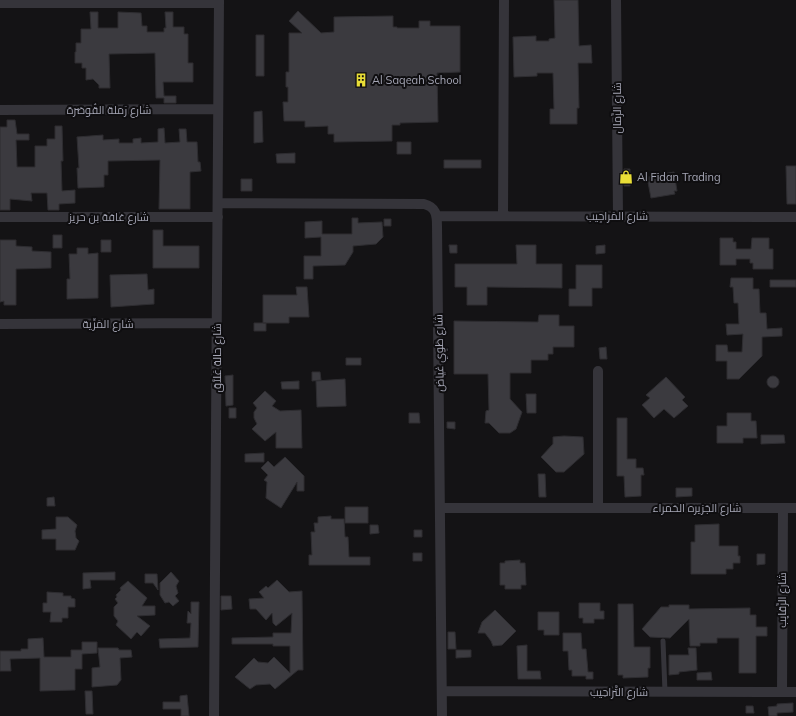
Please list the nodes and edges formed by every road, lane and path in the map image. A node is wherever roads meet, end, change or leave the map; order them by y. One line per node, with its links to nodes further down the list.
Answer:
1 (504, 0): 10 (street)
2 (616, 0): 11 (street, شارع الرِّمال)
3 (100, 1): 4 (street); 5 (street)
4 (219, 2): 6 (street, شارع حالة عَلاَّق)
5 (0, 3)
6 (218, 109): 7 (street, شارع رَملة القُوصَرة); 8 (street, شارع حالة عَلاَّق)
7 (0, 110)
8 (218, 203): 9 (street); 12 (street, شارع حالة عَلاَّق)
9 (437, 216): 10 (street, شارع المَراجِيب); 18 (street, شارع طَوِي غياض)
10 (503, 216): 11 (street, شارع المَراجِيب)
11 (618, 216): 13 (street, شارع المَراجِيب)
12 (218, 217): 14 (street, شارع غافة بن حريز); 15 (street, شارع حالة عَلاَّق)
13 (796, 217)
14 (0, 218)
15 (217, 323): 16 (street, شارع المَرِّية); 27 (street, شارع حالة عَلاَّق)
16 (0, 324)
17 (598, 371): 19 (street)
18 (440, 508): 19 (street, شارع الجَزيره الحَمراء); 23 (street, شارع طَوِي غياض)
19 (598, 508): 20 (street, شارع الجَزيره الحَمراء)
20 (783, 508): 21 (street, شارع الجَزيره الحَمراء); 25 (street, شارع الرِّقايِب)
21 (796, 508)
22 (663, 641): 24 (lane)
23 (442, 691): 24 (street, شارع التَّراحِيب); 28 (street, شارع طَوِي غياض)
24 (665, 692): 25 (street, شارع التَّراحِيب)
25 (782, 692): 26 (street, شارع التَّراحِيب)
26 (796, 692)
27 (214, 716)
28 (442, 716)

